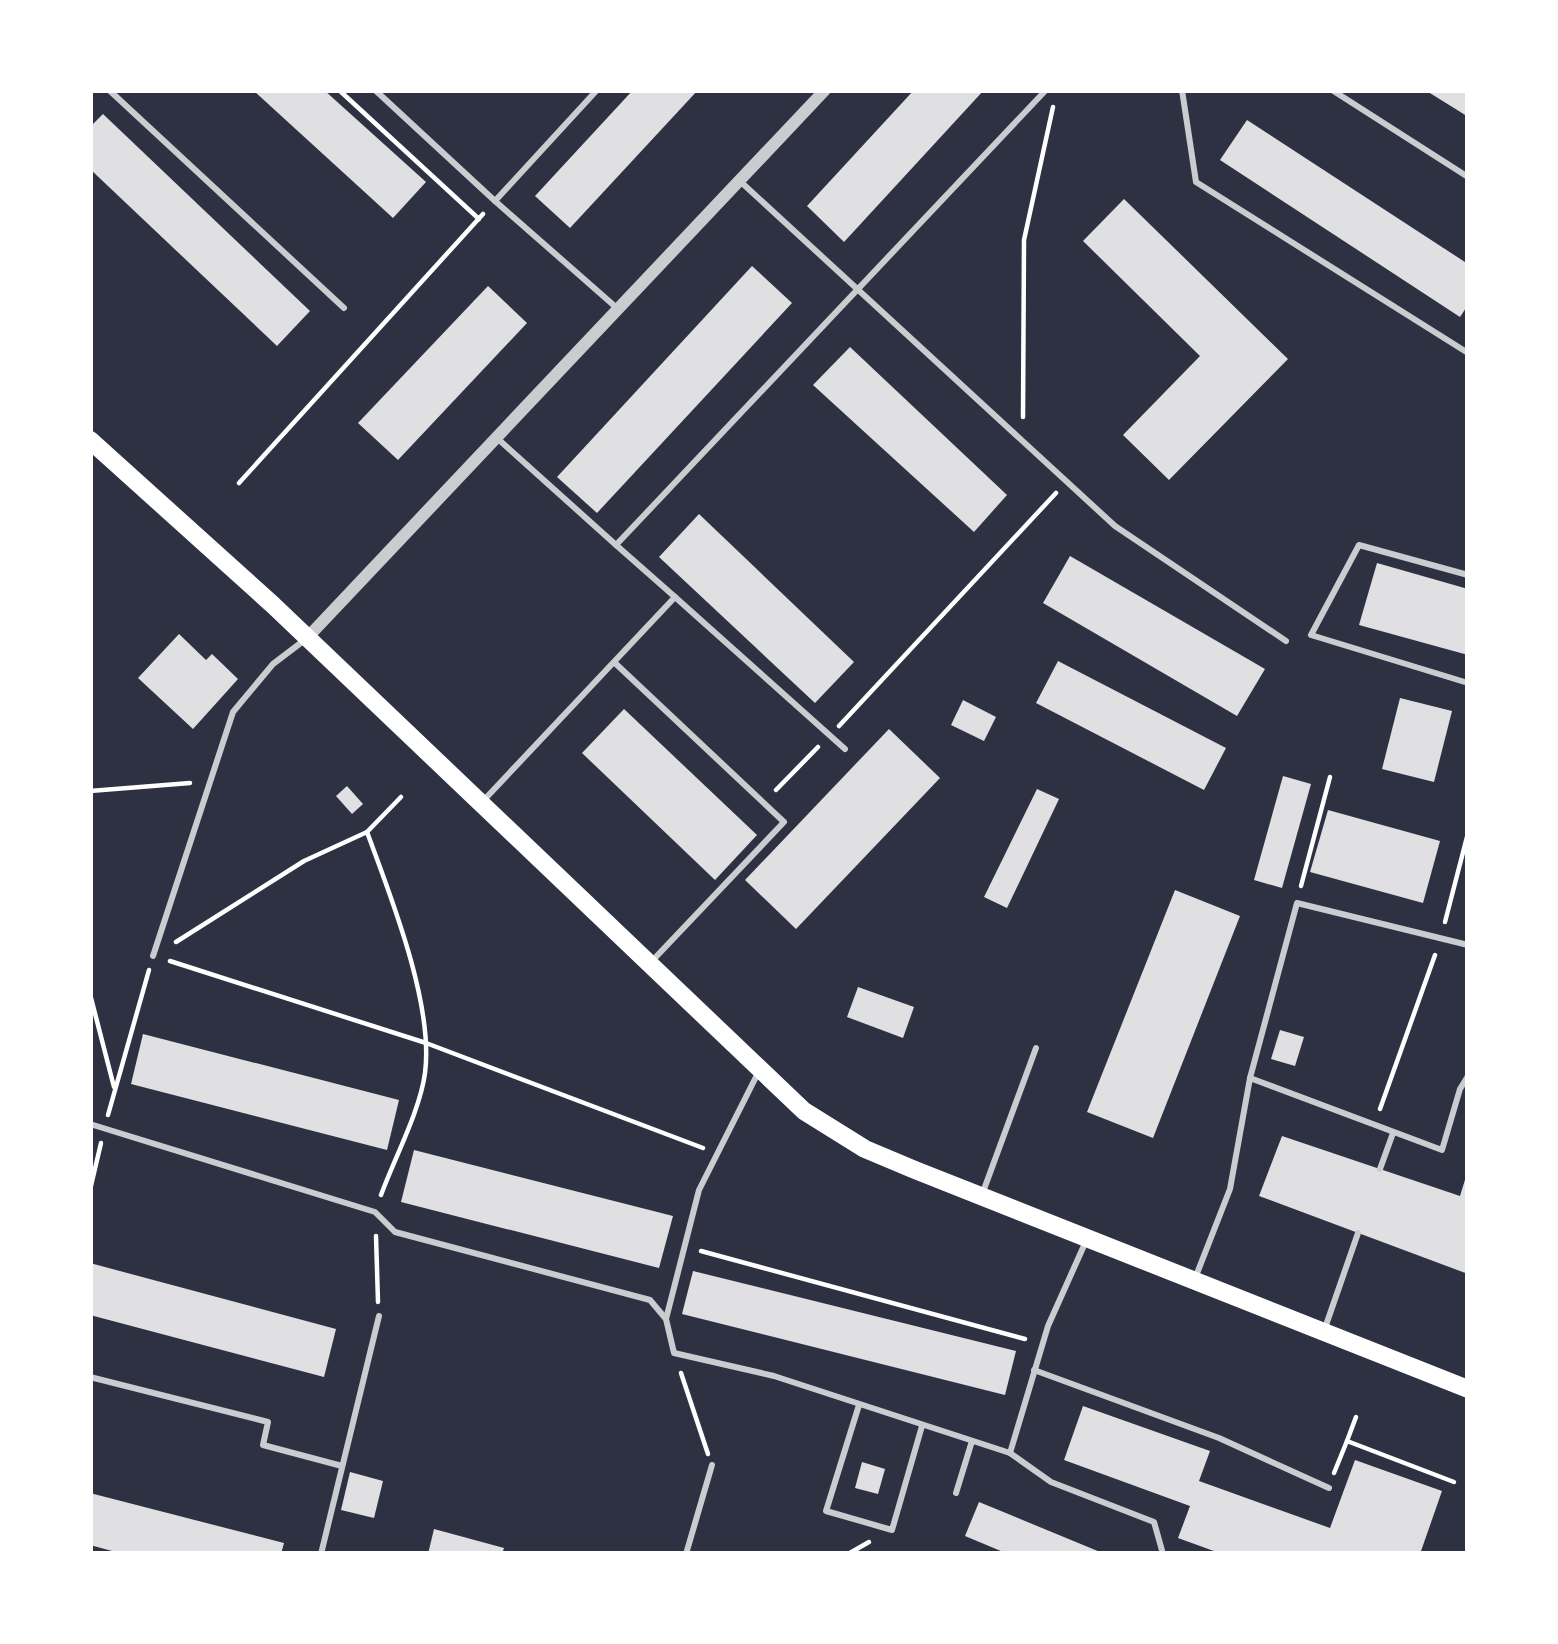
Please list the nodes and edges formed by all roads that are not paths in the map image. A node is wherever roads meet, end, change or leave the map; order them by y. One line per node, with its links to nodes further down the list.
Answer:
1 (109, 90): 12 (lane)
2 (375, 90): 10 (lane)
3 (597, 90): 10 (lane)
4 (825, 90): 9 (street)
5 (1046, 90): 11 (lane)
6 (1182, 90): 14 (lane)
7 (1332, 90): 8 (lane)
8 (1468, 177)
9 (739, 181): 11 (lane); 13 (street)
10 (495, 201): 13 (lane)
11 (856, 291): 17 (lane); 21 (lane)
12 (344, 308)
13 (618, 309): 15 (street)
14 (1468, 353)
15 (496, 438): 17 (lane); 20 (street)
16 (90, 440): 20 (main road)
17 (616, 545): 19 (lane)
18 (1468, 575): 23 (lane)
19 (675, 597): 22 (lane); 24 (lane)
20 (307, 638): 25 (main road); 27 (lane)
21 (1286, 641)
22 (615, 663): 25 (lane); 28 (lane)
23 (1468, 683)
24 (845, 749)
25 (481, 803): 28 (main road)
26 (1468, 945): 32 (lane)
27 (153, 956)
28 (651, 963): 30 (main road)
29 (1036, 1048): 36 (lane)
30 (760, 1068): 36 (main road); 41 (lane)
31 (1468, 1076): 34 (lane)
32 (1250, 1078): 34 (lane); 39 (lane)
33 (90, 1124): 41 (lane)
34 (1393, 1132): 35 (lane)
35 (1380, 1169)
36 (982, 1195): 38 (main road)
37 (1358, 1233): 42 (lane)
38 (1089, 1236): 39 (main road); 43 (lane)
39 (1195, 1279): 42 (main road)
40 (379, 1316): 51 (lane)
41 (666, 1319): 46 (lane)
42 (1324, 1331): 45 (main road)
43 (1034, 1370): 49 (lane); 52 (lane)
44 (90, 1377): 51 (lane)
45 (1468, 1389)
46 (859, 1405): 47 (lane); 47 (lane)
47 (922, 1426): 48 (lane)
48 (972, 1441): 49 (lane); 53 (lane)
49 (1010, 1453): 56 (lane)
50 (712, 1465): 55 (lane)
51 (342, 1466): 54 (lane)
52 (1329, 1488)
53 (956, 1493)
54 (321, 1554)
55 (686, 1554)
56 (1163, 1554)

